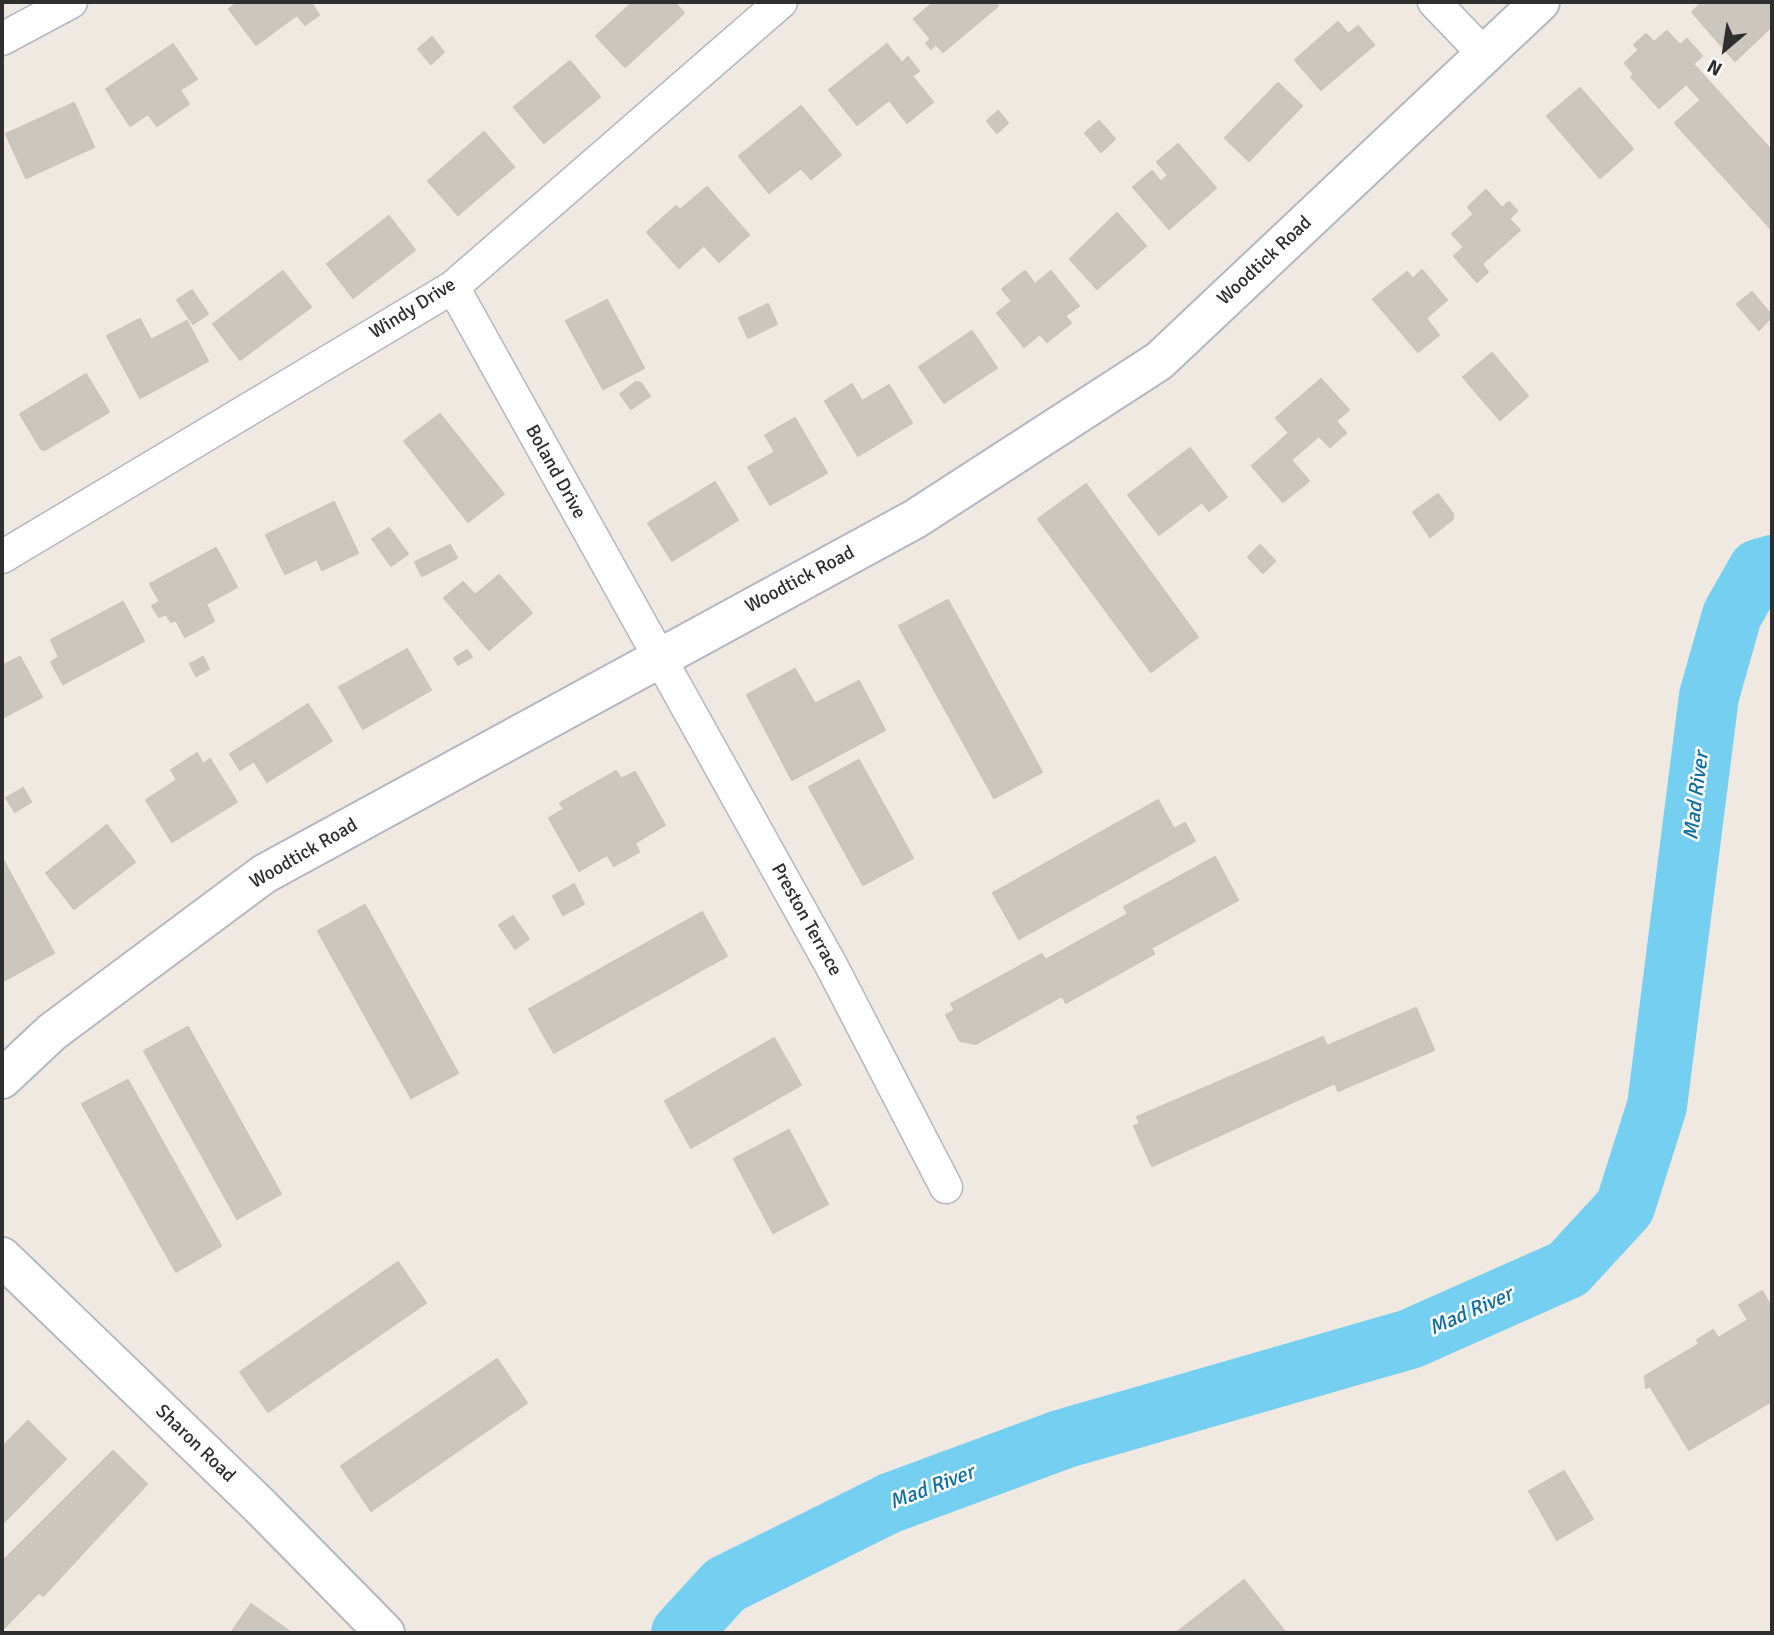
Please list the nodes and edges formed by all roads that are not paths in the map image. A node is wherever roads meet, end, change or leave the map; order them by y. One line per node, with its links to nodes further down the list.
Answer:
1 (72, 2): 5 (street)
2 (782, 2): 7 (street, Windy Drive)
3 (1434, 2): 6 (street)
4 (1540, 2): 6 (main road, Woodtick Road)
5 (2, 39)
6 (1484, 54): 9 (main road, Woodtick Road)
7 (453, 287): 8 (street, Windy Drive); 9 (street, Boland Drive)
8 (2, 557)
9 (657, 657): 10 (main road, Woodtick Road); 11 (street, Preston Terrace)
10 (2, 1079)
11 (946, 1188)
12 (2, 1257): 13 (main road, Sharon Road)
13 (385, 1633)

